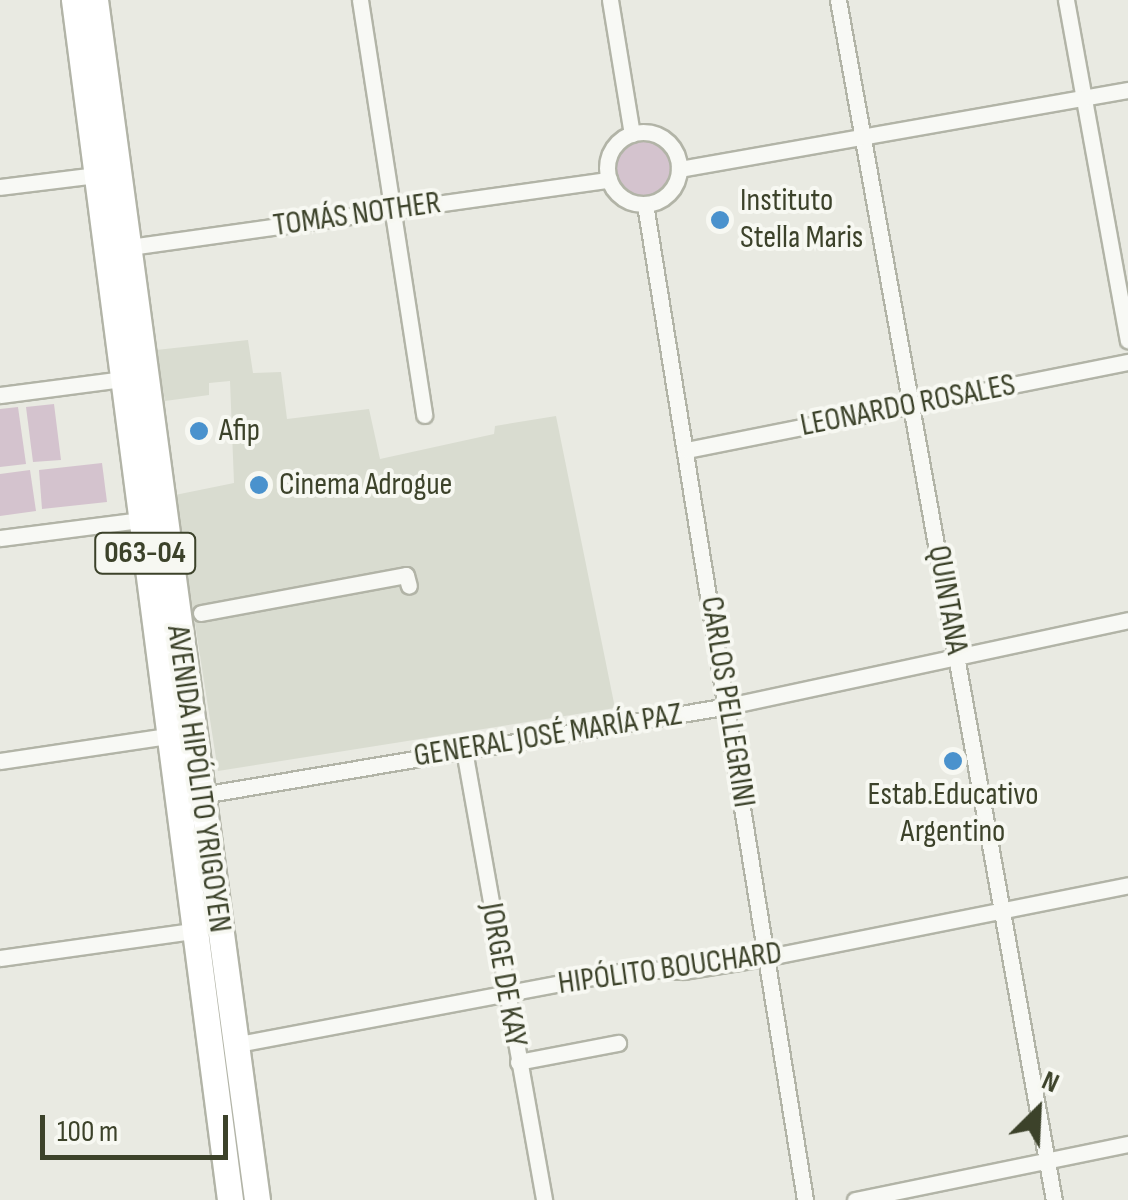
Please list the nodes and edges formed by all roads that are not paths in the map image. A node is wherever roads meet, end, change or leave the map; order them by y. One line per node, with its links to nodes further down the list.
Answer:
1 (74, 0): 12 (main road, AVENIDA HIPÓLITO YRIGOYEN / 063-04)
2 (96, 0): 12 (main road, AVENIDA HIPÓLITO YRIGOYEN / 063-04)
3 (360, 0): 16 (street)
4 (610, 0): 9 (street)
5 (838, 0): 10 (street, QUINTANA)
6 (1066, 0): 8 (street)
7 (1128, 90): 8 (street)
8 (1084, 99): 10 (street); 18 (street)
9 (632, 134): 11 (street); 13 (street)
10 (863, 139): 11 (street); 22 (street, QUINTANA)
11 (679, 169): 15 (street)
12 (108, 174): 14 (street); 17 (main road, AVENIDA HIPÓLITO YRIGOYEN / 063-04)
13 (609, 180): 15 (street); 16 (street, TOMÁS NOTHER)
14 (0, 187)
15 (645, 204): 24 (street, CARLOS PELLEGRINI)
16 (394, 210): 17 (street, TOMÁS NOTHER); 23 (street)
17 (116, 250): 20 (main road, AVENIDA HIPÓLITO YRIGOYEN / 063-04); 32 (main road, AVENIDA HIPÓLITO YRIGOYEN / 063-04)
18 (1128, 340)
19 (1128, 362): 22 (street, LEONARDO ROSALES)
20 (124, 379): 21 (street); 25 (main road, AVENIDA HIPÓLITO YRIGOYEN / 063-04)
21 (0, 395)
22 (913, 406): 24 (street, LEONARDO ROSALES); 30 (street, QUINTANA)
23 (424, 415)
24 (687, 450): 31 (street, CARLOS PELLEGRINI)
25 (140, 520): 26 (street); 32 (main road, AVENIDA HIPÓLITO YRIGOYEN / 063-04)
26 (0, 538)
27 (409, 586): 28 (street)
28 (201, 614)
29 (1128, 620): 30 (street, GENERAL JOSÉ MARÍA PAZ)
30 (957, 656): 31 (street, GENERAL JOSÉ MARÍA PAZ); 37 (street, QUINTANA)
31 (728, 706): 33 (street, GENERAL JOSÉ MARÍA PAZ); 40 (street, CARLOS PELLEGRINI)
32 (182, 734): 34 (street); 35 (main road, AVENIDA HIPÓLITO YRIGOYEN / 063-04); 38 (main road, AVENIDA HIPÓLITO YRIGOYEN / 063-04)
33 (464, 750): 35 (street, GENERAL JOSÉ MARÍA PAZ); 41 (street, JORGE DE KAY)
34 (0, 761)
35 (202, 796): 38 (main road, AVENIDA HIPÓLITO YRIGOYEN / 063-04)
36 (1128, 884): 37 (street, HIPÓLITO BOUCHARD)
37 (1004, 911): 40 (street, HIPÓLITO BOUCHARD); 46 (street, QUINTANA)
38 (208, 930): 39 (street); 43 (main road, AVENIDA HIPÓLITO YRIGOYEN / 063-04)
39 (0, 958)
40 (764, 958): 41 (street, HIPÓLITO BOUCHARD); 50 (street, CARLOS PELLEGRINI)
41 (506, 993): 43 (street, HIPÓLITO BOUCHARD); 44 (street, JORGE DE KAY)
42 (618, 1043): 44 (street)
43 (223, 1048): 47 (main road, AVENIDA HIPÓLITO YRIGOYEN / 063-04); 48 (main road, AVENIDA HIPÓLITO YRIGOYEN / 063-04)
44 (518, 1062): 49 (street, JORGE DE KAY)
45 (1128, 1144): 46 (street)
46 (1047, 1159): 51 (street); 52 (street, QUINTANA)
47 (230, 1200)
48 (257, 1200)
49 (544, 1200)
50 (805, 1200)
51 (855, 1200)
52 (1054, 1200)

